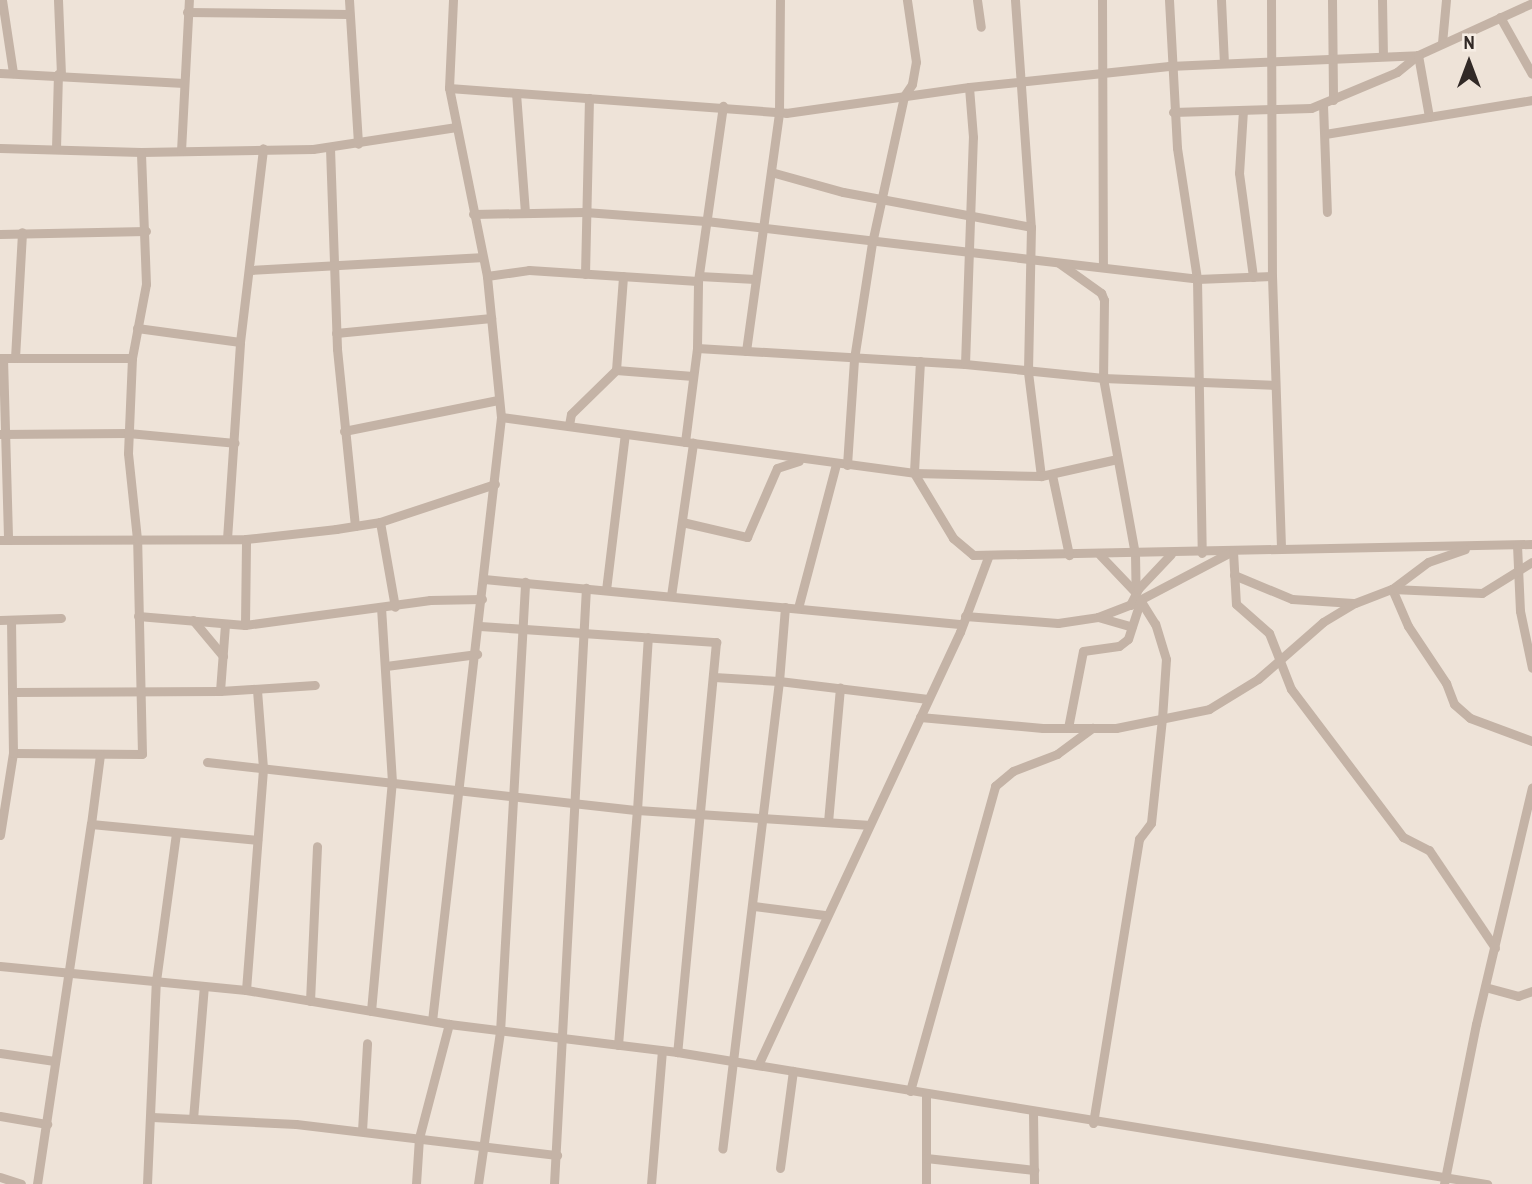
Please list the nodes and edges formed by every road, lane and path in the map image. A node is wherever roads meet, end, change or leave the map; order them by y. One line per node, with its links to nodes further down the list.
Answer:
1 (2, 0): 32 (street)
2 (58, 0): 33 (street)
3 (189, 0): 19 (street)
4 (349, 0): 21 (street)
5 (453, 0): 39 (street)
6 (779, 0): 49 (street)
7 (907, 0): 41 (street)
8 (977, 0): 23 (street)
9 (1015, 0): 37 (street)
10 (1102, 0): 34 (street)
11 (1169, 0): 30 (street)
12 (1221, 0): 29 (street)
13 (1271, 0): 28 (street)
14 (1332, 0): 27 (street)
15 (1382, 0): 26 (street)
16 (1446, 0): 24 (street)
17 (1506, 0): 20 (street)
18 (1532, 3): 20 (street)
19 (187, 12): 21 (street); 36 (street)
20 (1510, 12): 22 (street)
21 (348, 14): 54 (street)
22 (1500, 17): 24 (street); 35 (street)
23 (981, 27)
24 (1442, 43): 25 (street)
25 (1418, 55): 26 (street); 43 (street); 51 (street)
26 (1383, 56): 27 (street)
27 (1332, 58): 28 (street); 43 (street)
28 (1272, 61): 29 (street); 48 (street)
29 (1224, 64): 30 (street)
30 (1169, 66): 34 (street); 50 (street)
31 (0, 73): 32 (street)
32 (13, 73): 33 (street)
33 (60, 74): 36 (street); 58 (street)
34 (1100, 74): 37 (street); 80 (street)
35 (1532, 74)
36 (184, 83): 59 (street)
37 (1023, 84): 38 (street); 69 (street)
38 (970, 86): 41 (street); 67 (street)
39 (449, 89): 40 (street); 52 (street)
40 (516, 93): 42 (street); 65 (street)
41 (904, 96): 49 (street); 62 (street)
42 (589, 98): 46 (street); 63 (street)
43 (1333, 100): 45 (street)
44 (1532, 100): 51 (street)
45 (1323, 105): 48 (street); 53 (street)
46 (723, 106): 49 (street); 68 (street)
47 (1244, 110): 48 (street); 50 (street); 86 (street)
48 (1274, 111): 83 (street)
49 (779, 112): 61 (street)
50 (1173, 112): 89 (street)
51 (1429, 117): 53 (street)
52 (456, 127): 54 (street); 66 (street)
53 (1325, 134): 64 (street)
54 (358, 144): 57 (street)
55 (0, 148): 58 (street)
56 (262, 148): 57 (street); 59 (street); 81 (street)
57 (330, 148): 79 (street)
58 (56, 149): 60 (street)
59 (181, 151): 60 (street)
60 (141, 152): 70 (street)
61 (771, 172): 62 (street); 71 (street)
62 (881, 198): 67 (street); 74 (street)
63 (585, 212): 65 (street); 68 (street); 82 (street)
64 (1327, 212)
65 (525, 213): 66 (street)
66 (473, 214): 76 (street)
67 (972, 218): 69 (street); 75 (street)
68 (706, 221): 71 (street); 87 (street)
69 (1031, 227): 77 (street)
70 (146, 230): 72 (street); 91 (street)
71 (763, 230): 74 (street); 88 (street)
72 (22, 232): 73 (street); 97 (street)
73 (0, 234)
74 (872, 243): 75 (street); 99 (street)
75 (971, 252): 77 (street); 101 (street)
76 (480, 257): 79 (street); 84 (street)
77 (1032, 258): 78 (street); 103 (street)
78 (1058, 261): 80 (street); 105 (street)
79 (336, 267): 81 (street); 92 (street)
80 (1103, 267): 89 (street)
81 (251, 270): 93 (street)
82 (585, 274): 84 (street); 85 (street)
83 (1272, 275): 86 (street); 107 (street)
84 (487, 276): 90 (street)
85 (623, 276): 87 (street); 102 (street)
86 (1253, 277): 89 (street)
87 (698, 279): 88 (street); 94 (street)
88 (755, 279): 95 (street)
89 (1197, 279): 106 (street)
90 (491, 318): 92 (street); 108 (street)
91 (137, 328): 93 (street); 98 (street)
92 (336, 333): 111 (street)
93 (240, 342): 115 (street)
94 (697, 348): 95 (street); 104 (street)
95 (746, 351): 99 (street)
96 (1, 358): 97 (street); 113 (street)
97 (15, 358): 98 (street)
98 (132, 358): 112 (street)
99 (855, 359): 100 (street); 120 (street)
100 (920, 361): 101 (street); 121 (street)
101 (965, 364): 103 (street)
102 (616, 370): 104 (street); 110 (street)
103 (1028, 372): 105 (street); 123 (street)
104 (693, 376): 116 (street)
105 (1103, 378): 106 (street); 118 (street)
106 (1200, 382): 107 (street); 137 (street)
107 (1275, 385): 135 (street)
108 (498, 400): 109 (street); 111 (street)
109 (501, 417): 110 (street); 124 (street)
110 (569, 425): 114 (street)
111 (344, 431): 127 (street)
112 (128, 432): 113 (street); 115 (street); 129 (street)
113 (2, 434): 128 (street)
114 (625, 434): 116 (street); 150 (street)
115 (234, 443): 130 (street)
116 (689, 443): 117 (street); 126 (street)
117 (803, 459): 119 (street); 126 (street)
118 (1117, 459): 122 (street); 138 (street)
119 (836, 464): 120 (street); 157 (street)
120 (847, 465): 121 (street)
121 (914, 473): 123 (street); 142 (street)
122 (1052, 475): 123 (street); 140 (street)
123 (1041, 476)
124 (495, 484): 125 (street); 146 (street)
125 (380, 522): 127 (street); 155 (street)
126 (682, 522): 151 (street)
127 (355, 526): 131 (street)
128 (4, 539): 129 (street)
129 (137, 539): 130 (street); 159 (street)
130 (227, 539): 131 (street)
131 (246, 539): 167 (street)
132 (1532, 544): 133 (street)
133 (1517, 545): 134 (street); 144 (street)
134 (1472, 547): 135 (street); 149 (street)
135 (1281, 548): 136 (street)
136 (1233, 551): 137 (street); 145 (street); 152 (street)
137 (1202, 553): 139 (street)
138 (1135, 554): 139 (street); 141 (street); 152 (street)
139 (1171, 554): 152 (street)
140 (1069, 555): 141 (street); 142 (street)
141 (1100, 555): 152 (street)
142 (988, 557): 165 (street)
143 (1532, 562): 144 (street)
144 (1518, 567): 149 (street); 177 (street)
145 (1234, 575): 154 (street); 175 (street)
146 (484, 579): 147 (street); 153 (street)
147 (526, 582): 148 (street); 170 (street)
148 (586, 588): 150 (street); 171 (street)
149 (1392, 589): 154 (street); 193 (street)
150 (606, 590): 151 (street)
151 (671, 596): 156 (street)
152 (1138, 597): 160 (street); 169 (street); 188 (street)
153 (482, 599): 155 (street); 168 (street)
154 (1355, 603): 175 (street)
155 (395, 607): 158 (street)
156 (785, 607): 157 (street); 179 (street)
157 (797, 608): 165 (street)
158 (381, 609): 167 (street); 176 (street)
159 (138, 616): 164 (street); 182 (street)
160 (1098, 617): 165 (street); 169 (street)
161 (61, 618): 163 (street)
162 (0, 620): 163 (street)
163 (11, 620): 185 (street)
164 (193, 620): 166 (street); 174 (street)
165 (963, 620): 186 (street)
166 (225, 624): 167 (street); 174 (street)
167 (245, 625)
168 (480, 626): 170 (street); 173 (street)
169 (1132, 627): 191 (street)
170 (522, 628): 171 (street); 201 (street)
171 (585, 633): 172 (street); 202 (street)
172 (648, 637): 178 (street); 203 (street)
173 (477, 654): 176 (street); 199 (street)
174 (223, 657): 184 (street)
175 (1279, 663): 188 (street); 216 (street)
176 (386, 666): 198 (street)
177 (1532, 668)
178 (714, 677): 179 (street); 205 (street)
179 (779, 681): 181 (street); 206 (street)
180 (315, 685): 183 (street)
181 (840, 688): 186 (street); 207 (street)
182 (139, 689): 184 (street); 185 (street); 195 (street)
183 (257, 690): 184 (street); 197 (street)
184 (220, 691)
185 (12, 692): 190 (street)
186 (928, 699): 187 (street)
187 (920, 718): 191 (street); 209 (street)
188 (1162, 719): 192 (street); 245 (street)
189 (0, 720): 190 (street)
190 (12, 721): 194 (street)
191 (1068, 728): 192 (street)
192 (1092, 728): 239 (street)
193 (1532, 741)
194 (13, 753): 195 (street); 204 (street)
195 (100, 755): 208 (street)
196 (207, 762): 197 (street)
197 (263, 768): 198 (street); 212 (street)
198 (392, 782): 199 (street); 225 (street)
199 (458, 787): 201 (street); 226 (street)
200 (1532, 789): 216 (street)
201 (512, 794): 202 (street); 228 (street)
202 (573, 802): 203 (street); 229 (street)
203 (637, 810): 205 (street); 231 (street)
204 (2, 812): 211 (street)
205 (702, 816): 206 (street); 233 (street)
206 (764, 820): 207 (street); 214 (street)
207 (828, 822): 209 (street)
208 (91, 824): 210 (street); 218 (street)
209 (867, 825): 215 (street)
210 (176, 833): 212 (street); 219 (street)
211 (0, 835)
212 (257, 840): 222 (street)
213 (317, 846): 224 (street)
214 (754, 906): 215 (street); 236 (street)
215 (824, 915): 237 (street)
216 (1495, 948): 221 (street)
217 (0, 966): 218 (street)
218 (69, 973): 219 (street); 235 (street)
219 (156, 981): 220 (street); 243 (street)
220 (204, 986): 222 (street); 244 (street)
221 (1485, 988): 223 (street); 256 (street)
222 (246, 990): 224 (street)
223 (1532, 991)
224 (310, 1001): 225 (street)
225 (371, 1011): 226 (street)
226 (432, 1021): 227 (street)
227 (449, 1024): 228 (street); 248 (street)
228 (500, 1032): 229 (street); 249 (street)
229 (563, 1037): 231 (street); 251 (street)
230 (367, 1043): 247 (street)
231 (618, 1045): 232 (street)
232 (662, 1050): 233 (street); 263 (street)
233 (677, 1052): 236 (street)
234 (0, 1053): 235 (street)
235 (54, 1061): 246 (street)
236 (732, 1061): 237 (street); 250 (street)
237 (758, 1065): 238 (street)
238 (793, 1071): 239 (street); 253 (street)
239 (910, 1091): 240 (street)
240 (926, 1094): 241 (street); 252 (street)
241 (1033, 1112): 245 (street); 254 (street)
242 (0, 1116): 246 (street)
243 (152, 1117): 244 (street); 259 (street)
244 (193, 1119): 247 (street)
245 (1093, 1123): 256 (street)
246 (47, 1124): 258 (street)
247 (362, 1131): 248 (street)
248 (419, 1138): 249 (street); 260 (street)
249 (481, 1145): 251 (street); 261 (street)
250 (722, 1149)
251 (556, 1155): 262 (street)
252 (926, 1158): 254 (street); 264 (street)
253 (780, 1168)
254 (1034, 1170): 265 (street)
255 (0, 1177): 257 (street)
256 (1444, 1180): 266 (street)
257 (22, 1184)
258 (37, 1184)
259 (147, 1184)
260 (416, 1184)
261 (478, 1184)
262 (554, 1184)
263 (651, 1184)
264 (926, 1184)
265 (1034, 1184)
266 (1487, 1184)

